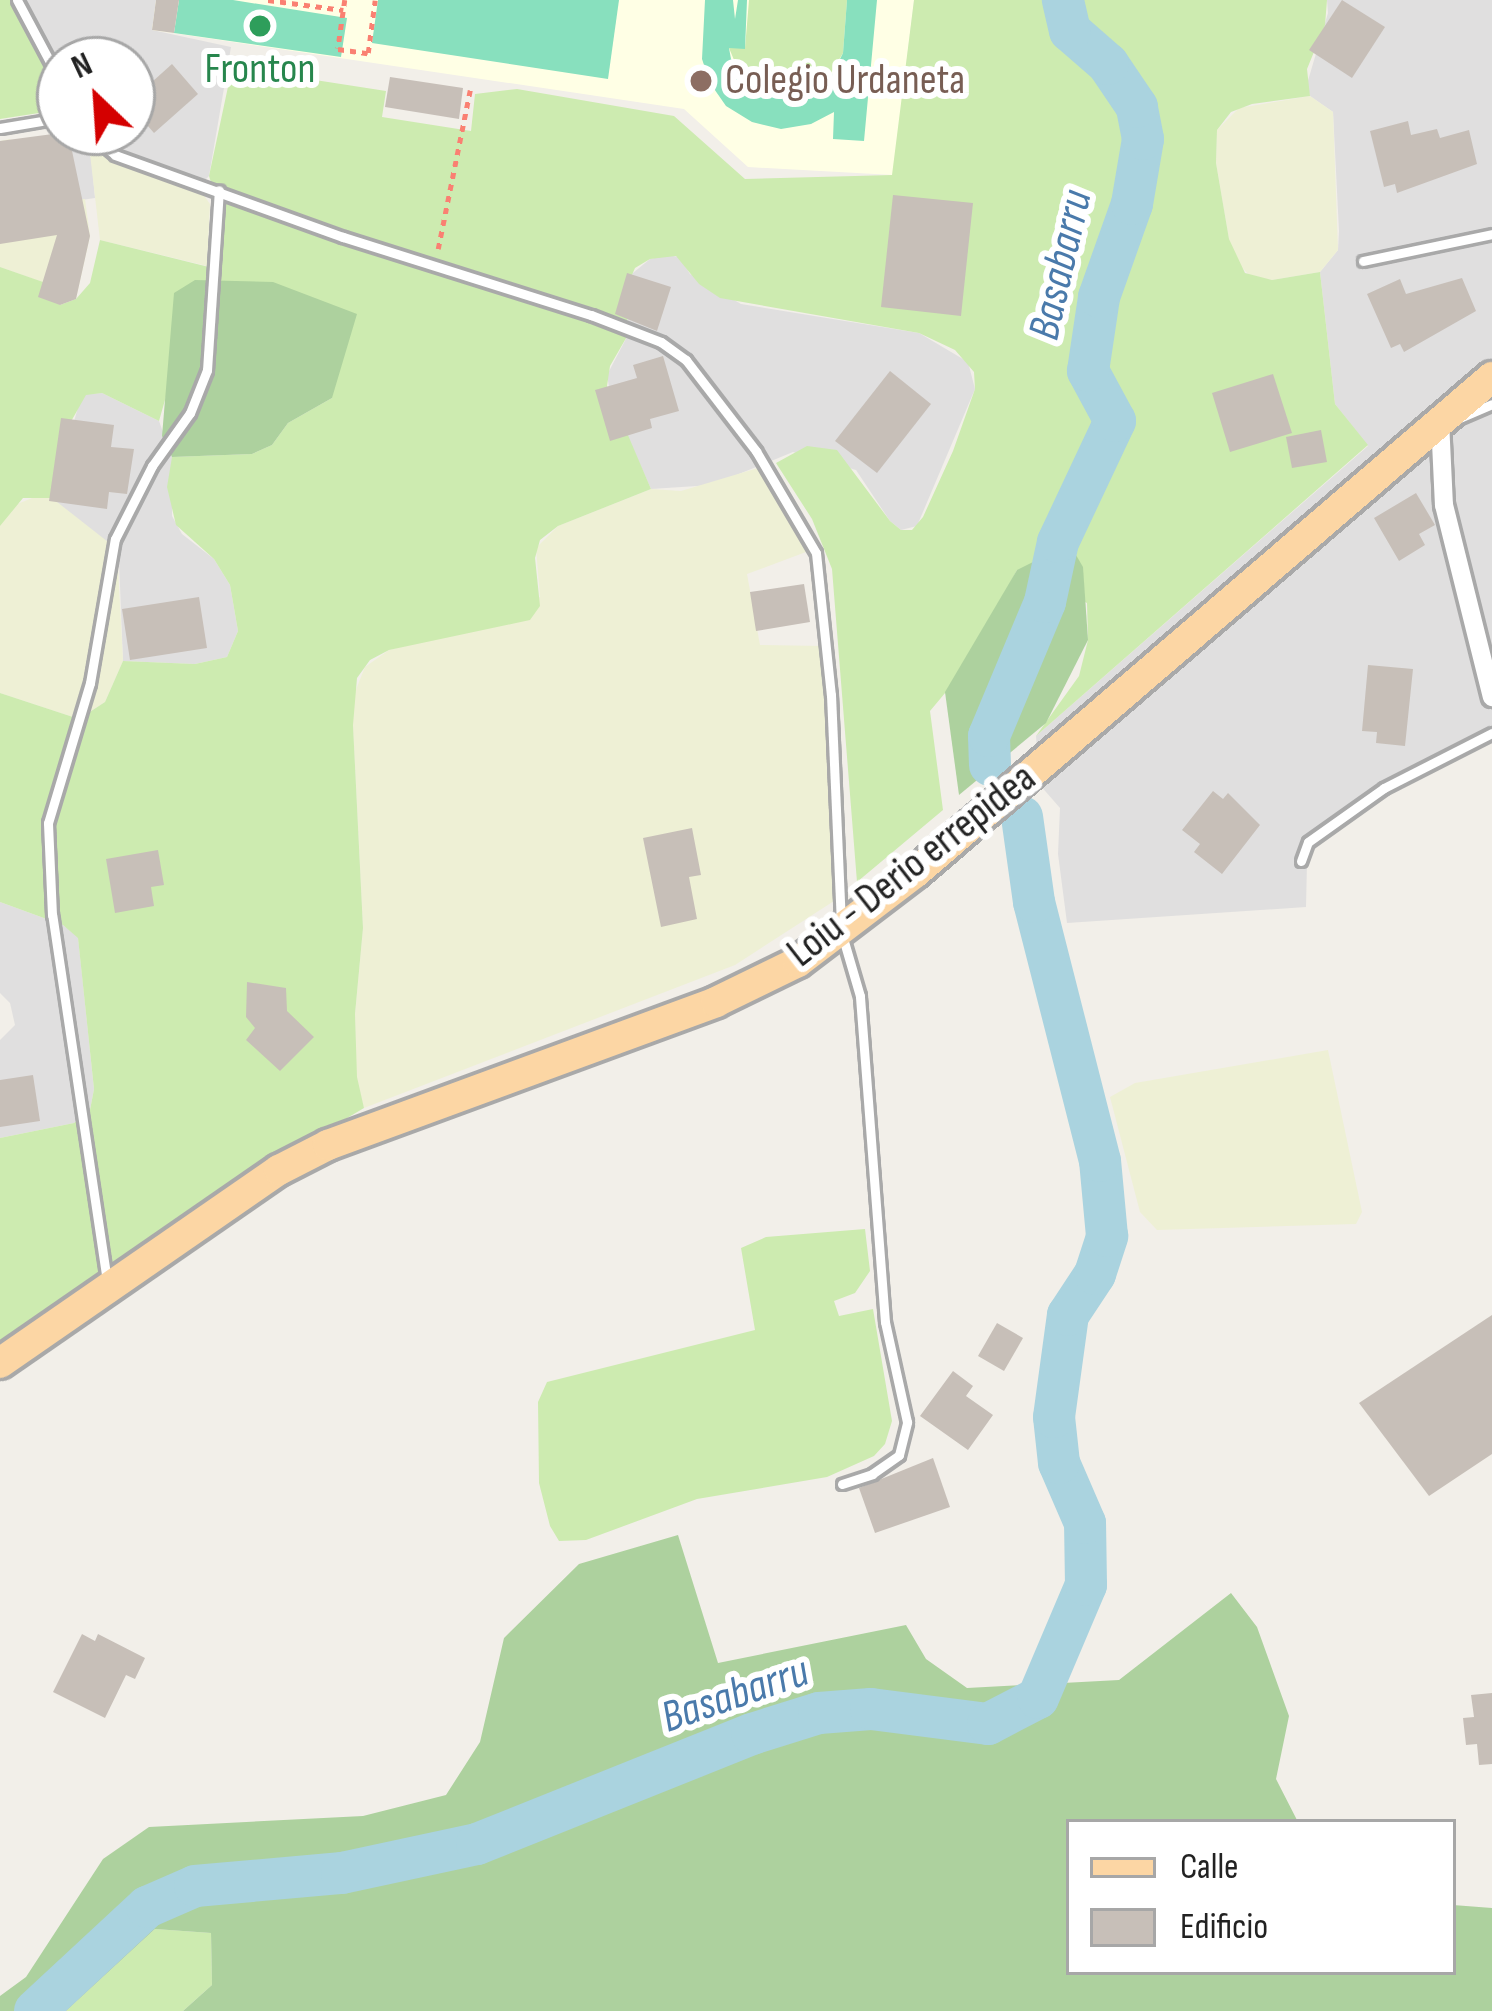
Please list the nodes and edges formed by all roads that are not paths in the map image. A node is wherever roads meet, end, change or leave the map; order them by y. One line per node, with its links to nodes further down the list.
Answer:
1 (17, 0): 2 (lane)
2 (36, 36)
3 (36, 122): 4 (lane)
4 (0, 128)
5 (118, 156): 6 (lane)
6 (220, 190): 15 (lane); 16 (lane)
7 (1492, 234): 8 (lane)
8 (1363, 261)
9 (1492, 377): 11 (main road, Loiu - Derio errepidea)
10 (1492, 404): 11 (lane)
11 (1440, 421): 12 (street); 15 (main road, Loiu - Derio errepidea)
12 (1492, 698)
13 (1492, 733): 14 (lane)
14 (1301, 861)
15 (841, 932): 16 (main road, Loiu - Derio errepidea); 18 (lane)
16 (108, 1286): 17 (main road, Loiu - Derio errepidea)
17 (0, 1363)
18 (842, 1484)

